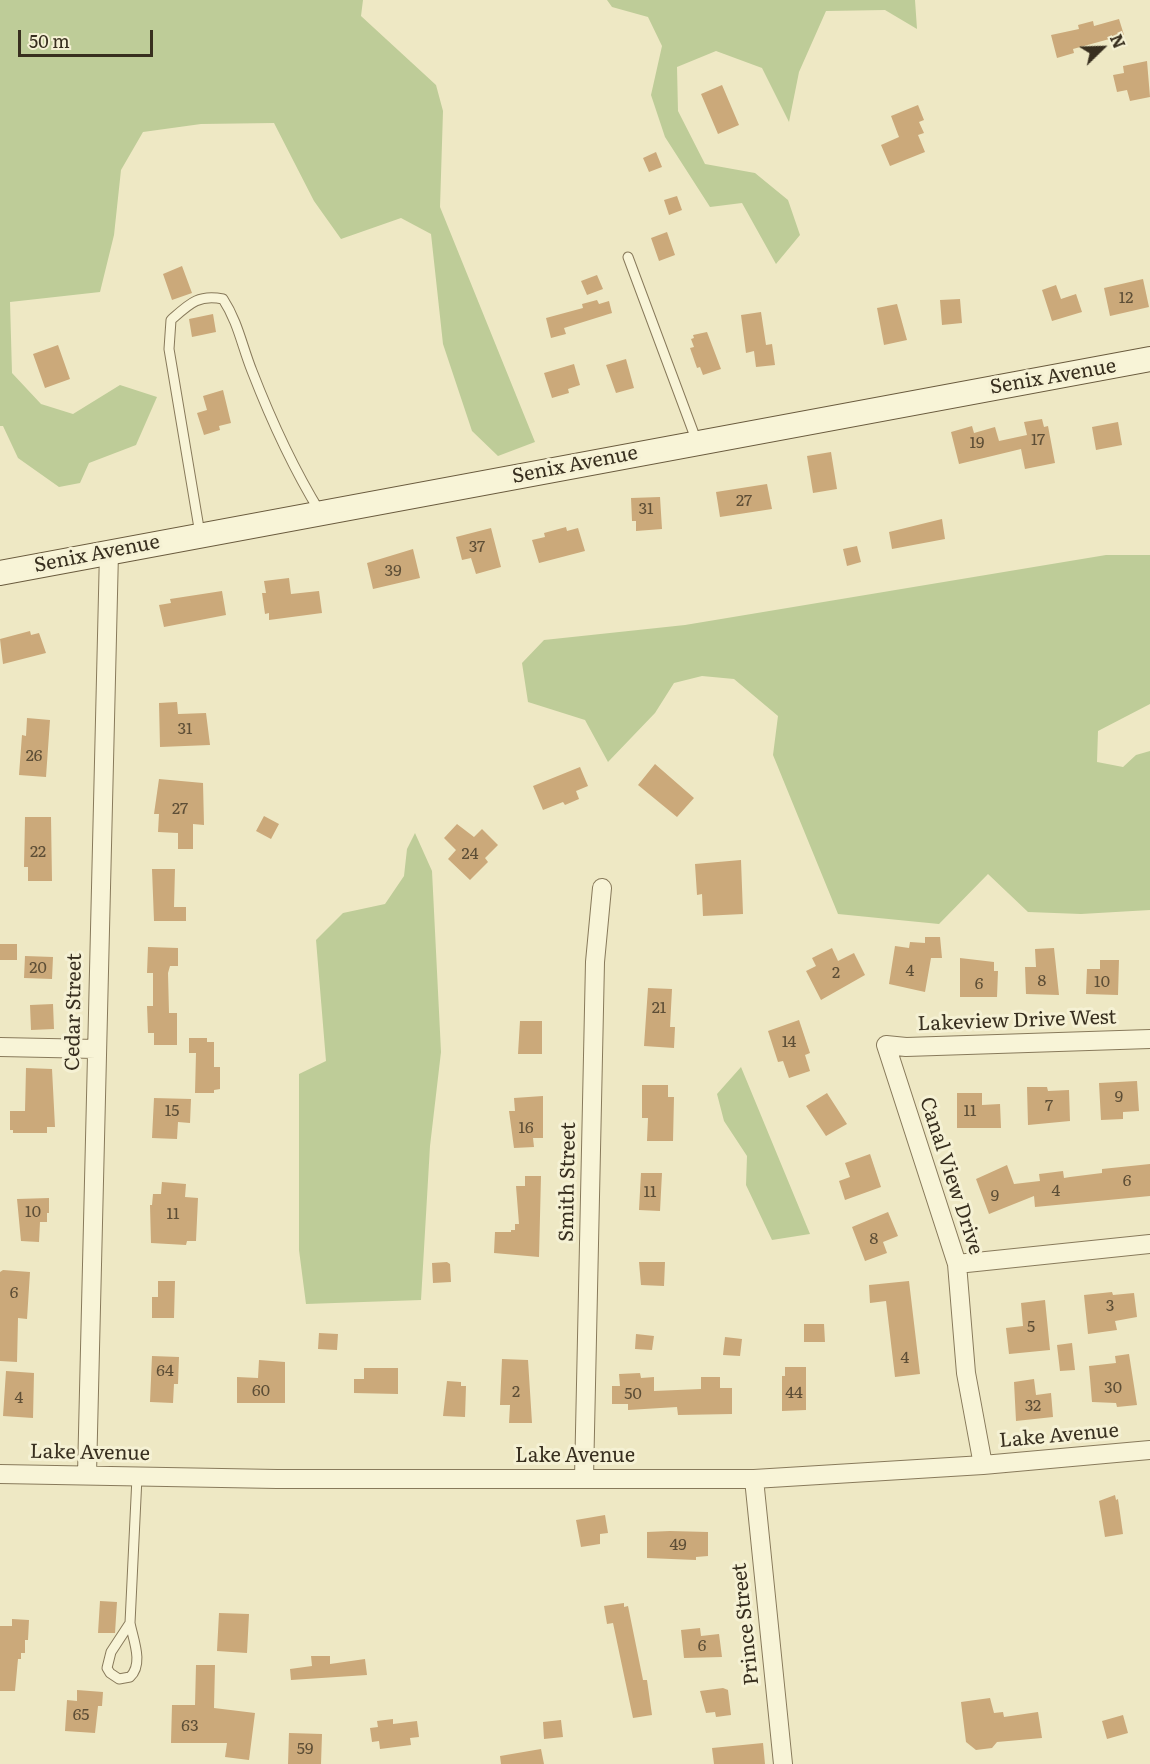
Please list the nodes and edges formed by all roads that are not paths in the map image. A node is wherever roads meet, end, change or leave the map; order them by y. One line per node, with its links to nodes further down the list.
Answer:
1 (628, 257): 3 (lane)
2 (1150, 359): 3 (street, Senix Avenue)
3 (697, 442): 4 (street, Senix Avenue)
4 (320, 512): 5 (street, Senix Avenue); 5 (lane)
5 (200, 534): 6 (street, Senix Avenue)
6 (109, 552): 7 (street, Senix Avenue); 12 (street, Cedar Street)
7 (0, 573)
8 (602, 888): 20 (street, Smith Street)
9 (1150, 1040): 10 (street, Lakeview Drive West)
10 (886, 1046): 14 (street, Canal View Drive)
11 (0, 1047): 12 (street)
12 (96, 1048): 18 (street, Cedar Street)
13 (1150, 1244): 14 (street)
14 (957, 1264): 16 (street, Canal View Drive)
15 (1150, 1450): 16 (street, Lake Avenue)
16 (983, 1465): 21 (street, Lake Avenue)
17 (0, 1473): 18 (street, Lake Avenue)
18 (87, 1474): 19 (street, Lake Avenue)
19 (136, 1477): 20 (street, Lake Avenue); 22 (lane)
20 (584, 1478): 21 (street, Lake Avenue)
21 (754, 1479): 23 (street, Prince Street)
22 (130, 1623): 22 (lane)
23 (783, 1764)

